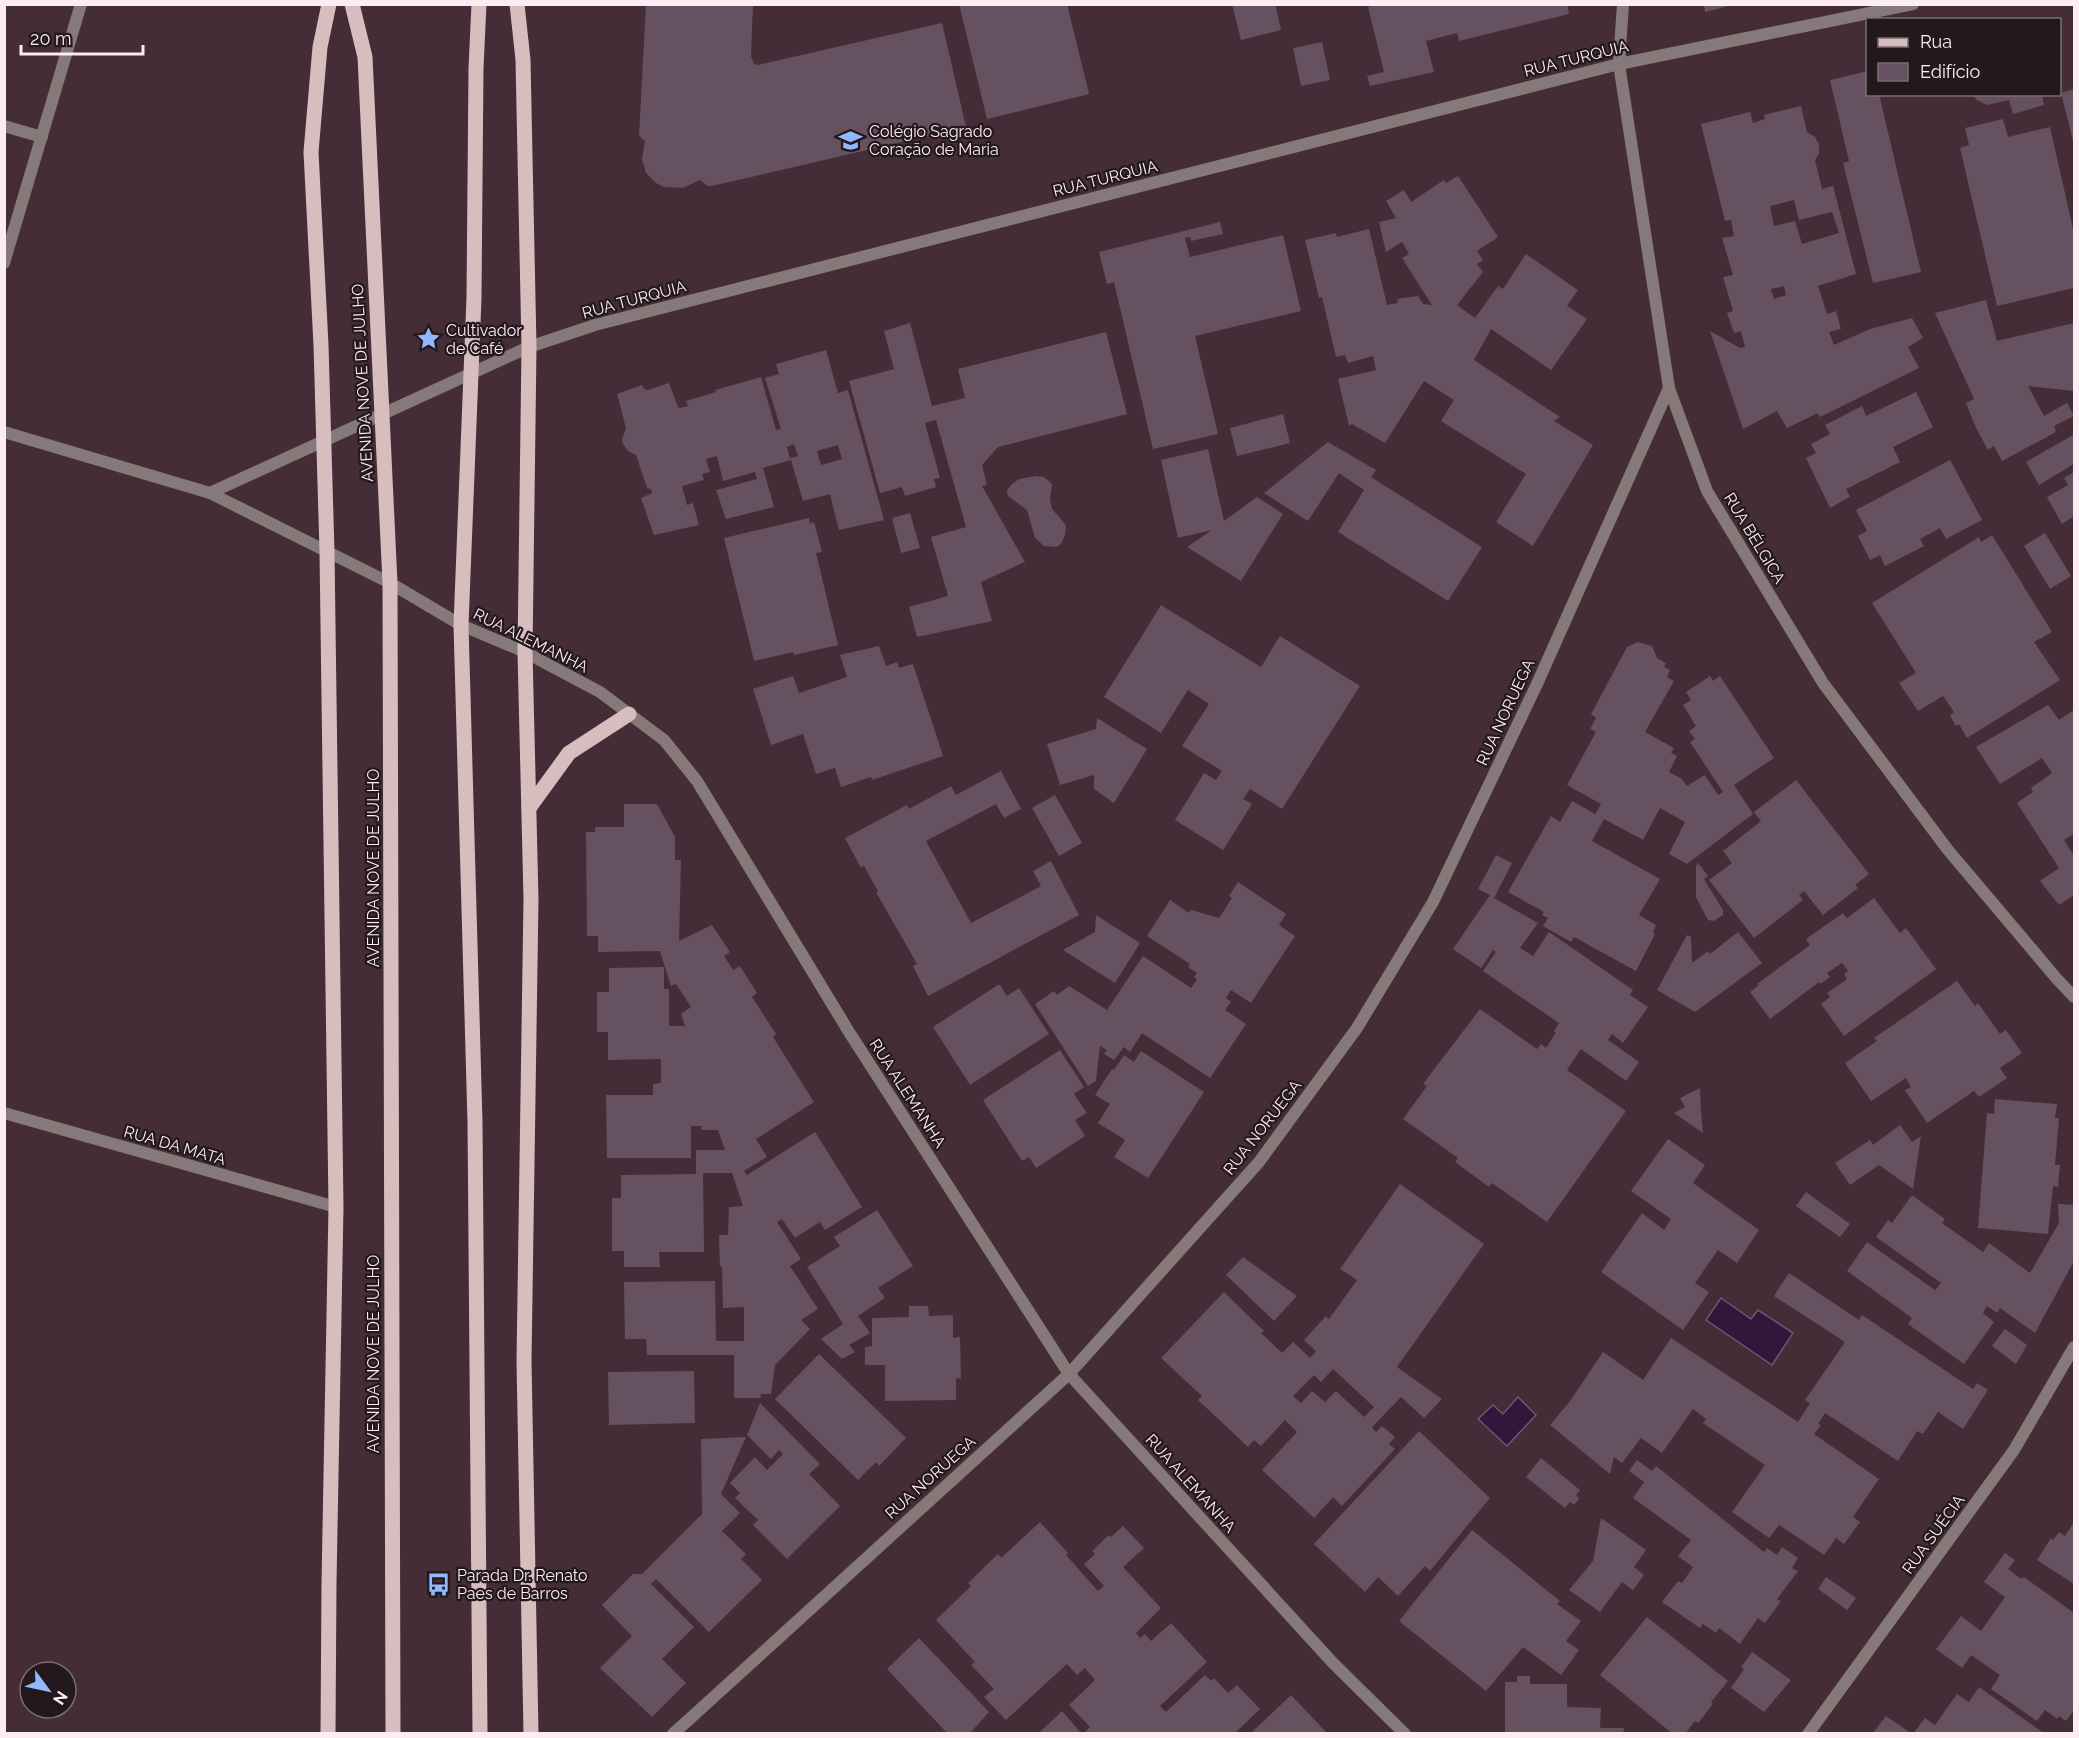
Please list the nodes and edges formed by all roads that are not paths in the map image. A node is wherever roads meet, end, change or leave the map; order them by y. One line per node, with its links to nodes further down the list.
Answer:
1 (81, 4): 10 (street)
2 (329, 4): 17 (main road)
3 (352, 4): 15 (main road, AVENIDA NOVE DE JULHO)
4 (479, 4): 13 (main road)
5 (518, 4): 12 (main road)
6 (1623, 4): 8 (street, RUA BÉLGICA)
7 (1913, 4): 8 (street, RUA TURQUIA)
8 (1619, 64): 12 (street, RUA TURQUIA); 14 (street, RUA BÉLGICA)
9 (4, 126): 10 (street)
10 (42, 137): 11 (street)
11 (4, 263)
12 (529, 347): 13 (street, RUA TURQUIA); 22 (main road)
13 (471, 375): 15 (street, RUA TURQUIA); 21 (main road)
14 (1669, 388): 25 (street, RUA BÉLGICA); 29 (street, RUA NORUEGA)
15 (382, 416): 17 (street, RUA TURQUIA); 20 (main road, AVENIDA NOVE DE JULHO)
16 (4, 432): 18 (street, RUA ALEMANHA)
17 (323, 442): 18 (street, RUA TURQUIA); 19 (main road)
18 (210, 493): 19 (street, RUA ALEMANHA)
19 (327, 552): 20 (street, RUA ALEMANHA); 27 (main road)
20 (390, 584): 21 (street, RUA ALEMANHA); 31 (main road, AVENIDA NOVE DE JULHO)
21 (461, 625): 22 (street, RUA ALEMANHA); 32 (main road)
22 (525, 652): 23 (street, RUA ALEMANHA); 24 (main road)
23 (629, 714): 24 (main road); 29 (street, RUA ALEMANHA)
24 (530, 808): 33 (main road)
25 (2074, 997)
26 (4, 1113): 27 (street, RUA DA MATA)
27 (336, 1207): 30 (main road)
28 (2074, 1347): 36 (street, RUA SUÉCIA)
29 (1069, 1374): 34 (street, RUA NORUEGA); 35 (street, RUA ALEMANHA)
30 (328, 1734)
31 (393, 1734)
32 (480, 1734)
33 (531, 1734)
34 (673, 1734)
35 (1405, 1734)
36 (1808, 1734)

